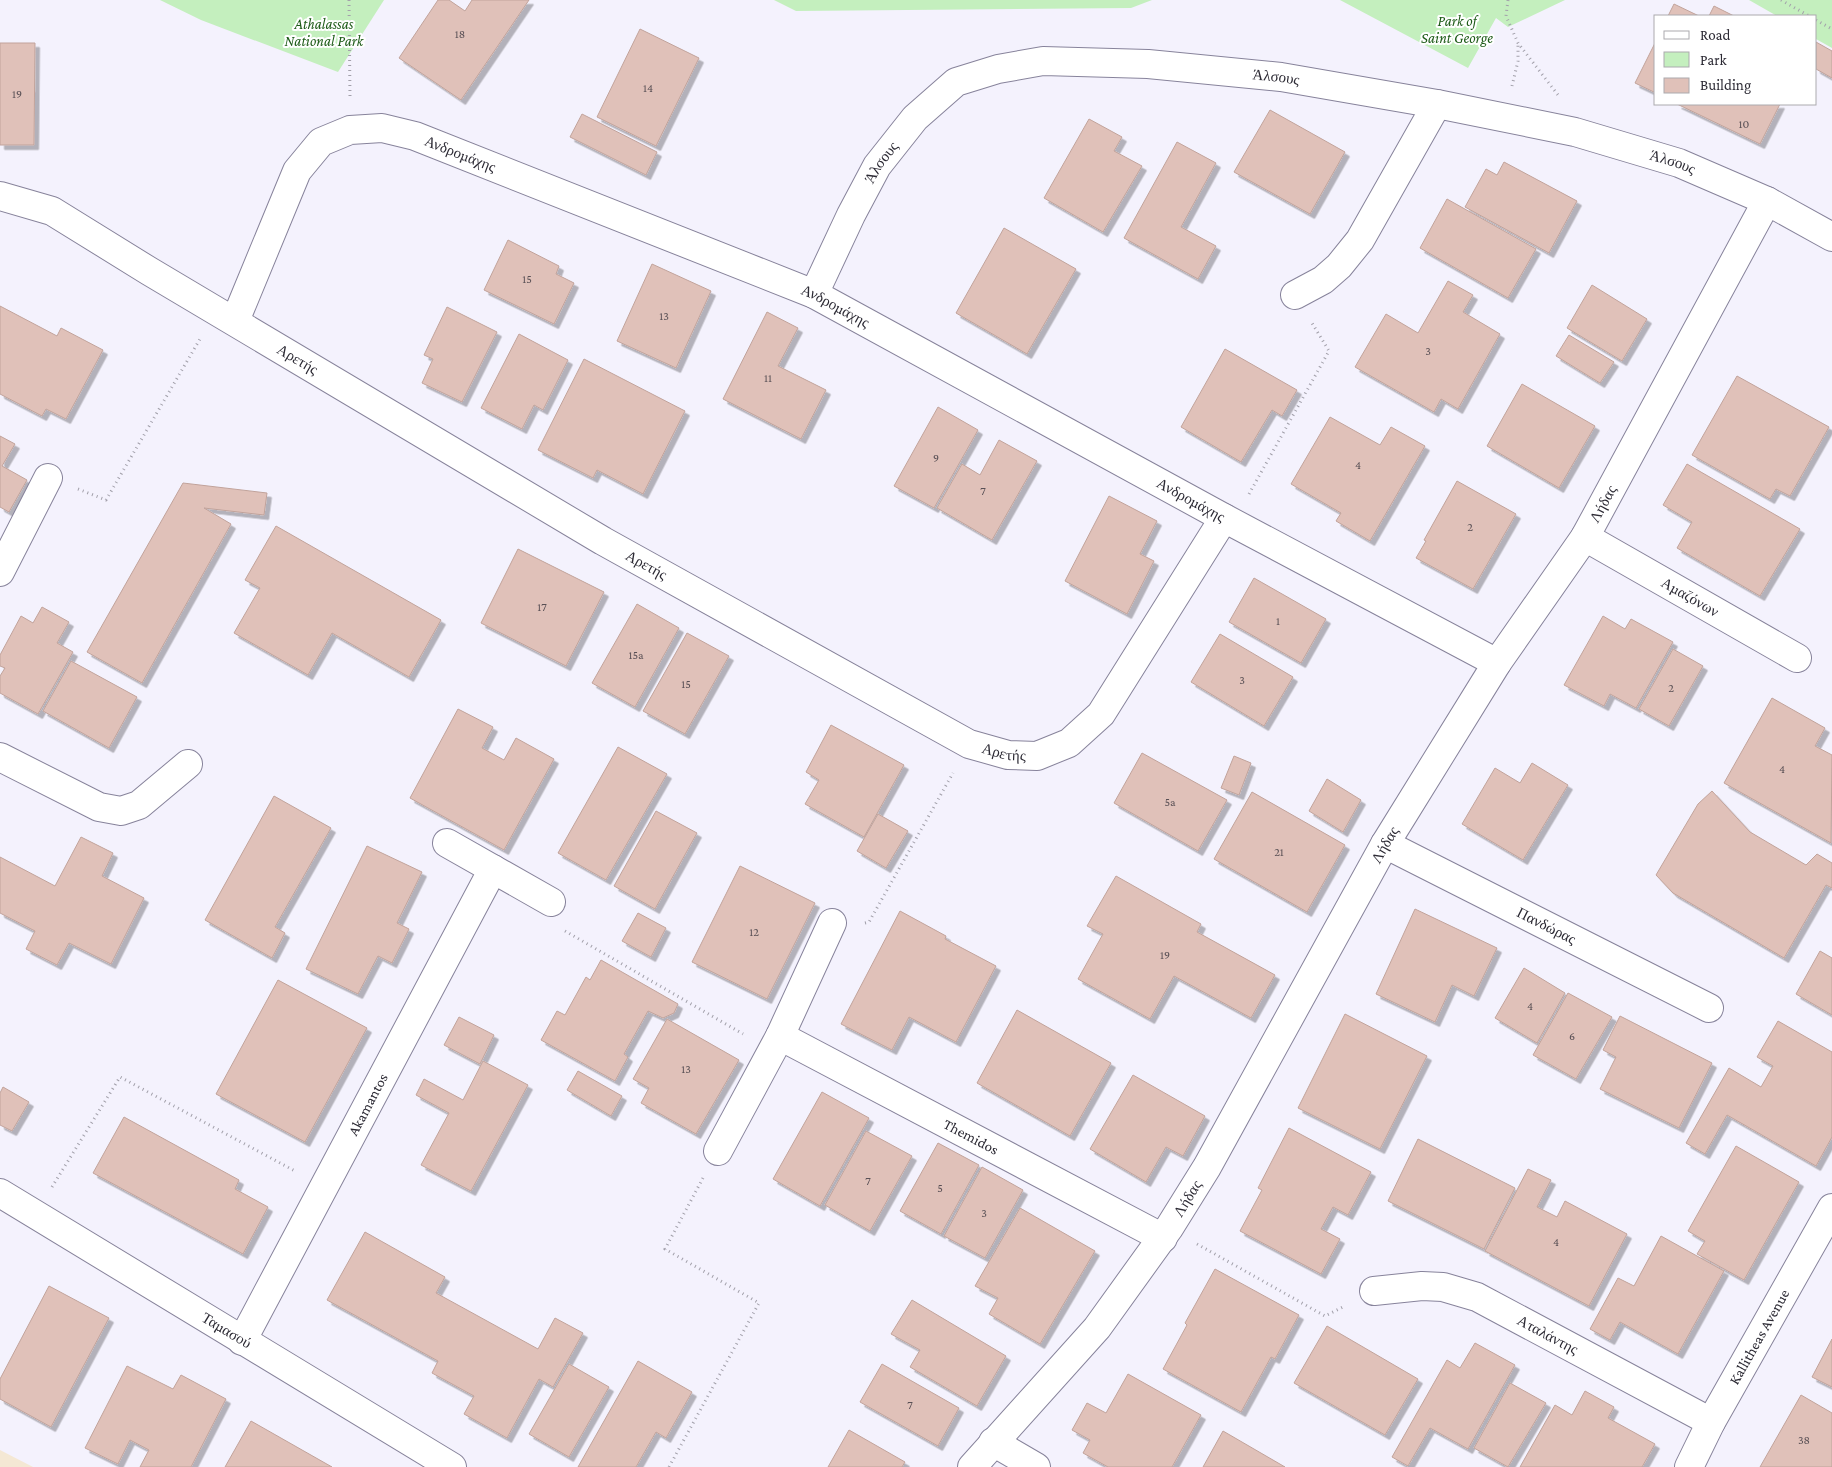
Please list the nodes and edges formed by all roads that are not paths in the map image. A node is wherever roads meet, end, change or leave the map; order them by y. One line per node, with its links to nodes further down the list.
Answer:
1 (1437, 104): 3 (street, Άλσους); 5 (street, Άλσους); 6 (street)
2 (0, 196): 7 (street, Αρετής)
3 (1767, 201): 4 (street, Άλσους); 10 (street, Λήδας)
4 (1832, 237)
5 (814, 294): 7 (street, Ανδρομάχης); 9 (street, Ανδρομάχης)
6 (1295, 295)
7 (226, 316): 9 (street, Αρετής)
8 (48, 478): 11 (street)
9 (1229, 520): 13 (street, Ανδρομάχης)
10 (1585, 537): 12 (street, Αμαζόνων); 13 (street, Λήδας)
11 (0, 572)
12 (1796, 658)
13 (1496, 663): 17 (street, Λήδας)
14 (0, 757): 15 (street)
15 (188, 764)
16 (447, 843): 18 (street)
17 (1385, 844): 21 (street, Πανδώρας); 26 (street, Λήδας)
18 (493, 869): 19 (street); 28 (street, Akamantos)
19 (550, 902)
20 (832, 923): 22 (street)
21 (1709, 1008)
22 (776, 1044): 23 (street); 26 (street, Themidos)
23 (718, 1151)
24 (0, 1193): 28 (street, Ταμασού)
25 (1832, 1208): 29 (street, Kallitheas Avenue)
26 (1166, 1233): 30 (street, Λήδας)
27 (1374, 1291): 29 (street, Αταλάντης)
28 (242, 1341): 31 (street, Ταμασού)
29 (1712, 1422): 34 (street, Kallitheas Avenue)
30 (994, 1442): 32 (street, Λήδας); 33 (street)
31 (452, 1467)
32 (972, 1467)
33 (1036, 1467)
34 (1689, 1467)

